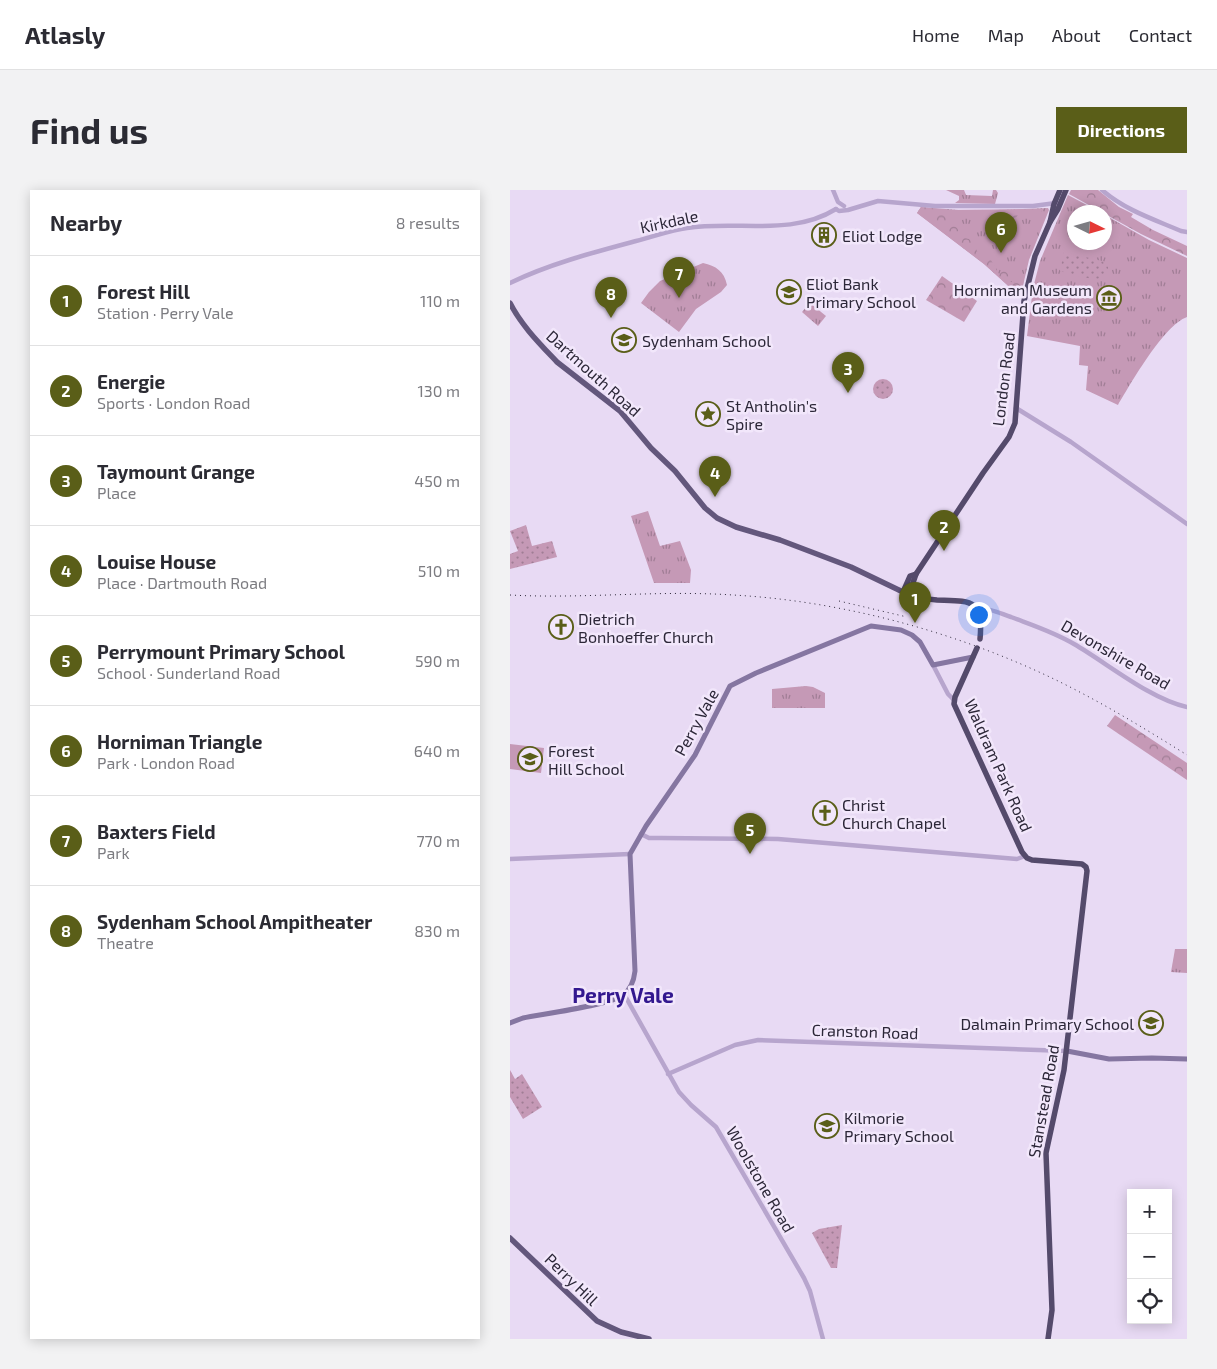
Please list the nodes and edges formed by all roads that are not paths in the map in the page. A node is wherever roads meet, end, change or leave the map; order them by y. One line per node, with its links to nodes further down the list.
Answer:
1 (833, 190): 5 (street)
2 (1066, 190): 4 (highway, London Road)
3 (1102, 190): 10 (street)
4 (1062, 193): 6 (highway, London Road); 9 (highway, London Road)
5 (839, 203): 7 (street); 8 (street)
6 (1054, 204): 7 (street); 9 (highway, London Road)
7 (843, 208): 8 (street)
8 (836, 210): 11 (street, Kirkdale)
9 (1050, 222): 13 (highway, London Road)
10 (1187, 232)
11 (510, 282)
12 (510, 303): 15 (main road, Dartmouth Road)
13 (1016, 408): 14 (street); 15 (highway, London Road)
14 (1187, 524)
15 (907, 590): 16 (highway, Devonshire Road)
16 (978, 610): 17 (highway); 22 (street, Devonshire Road)
17 (980, 639)
18 (977, 648): 19 (highway, Waldram Park Road)
19 (973, 657): 20 (main road); 21 (highway, Waldram Park Road)
20 (933, 665): 21 (street, Perry Vale); 23 (main road, Perry Vale)
21 (954, 700): 25 (highway, Waldram Park Road)
22 (1187, 706)
23 (641, 834): 24 (main road, Perry Vale); 25 (street)
24 (630, 854): 26 (street); 27 (main road)
25 (1025, 856): 29 (highway, Stanstead Road)
26 (510, 860)
27 (624, 994): 28 (main road); 31 (street, Woolstone Road)
28 (510, 1023)
29 (1067, 1050): 30 (main road); 31 (street, Cranston Road); 35 (highway, Stanstead Road)
30 (1187, 1059)
31 (668, 1074): 34 (street, Woolstone Road)
32 (510, 1238): 33 (main road, Perry Hill)
33 (649, 1339)
34 (823, 1339)
35 (1048, 1339)

